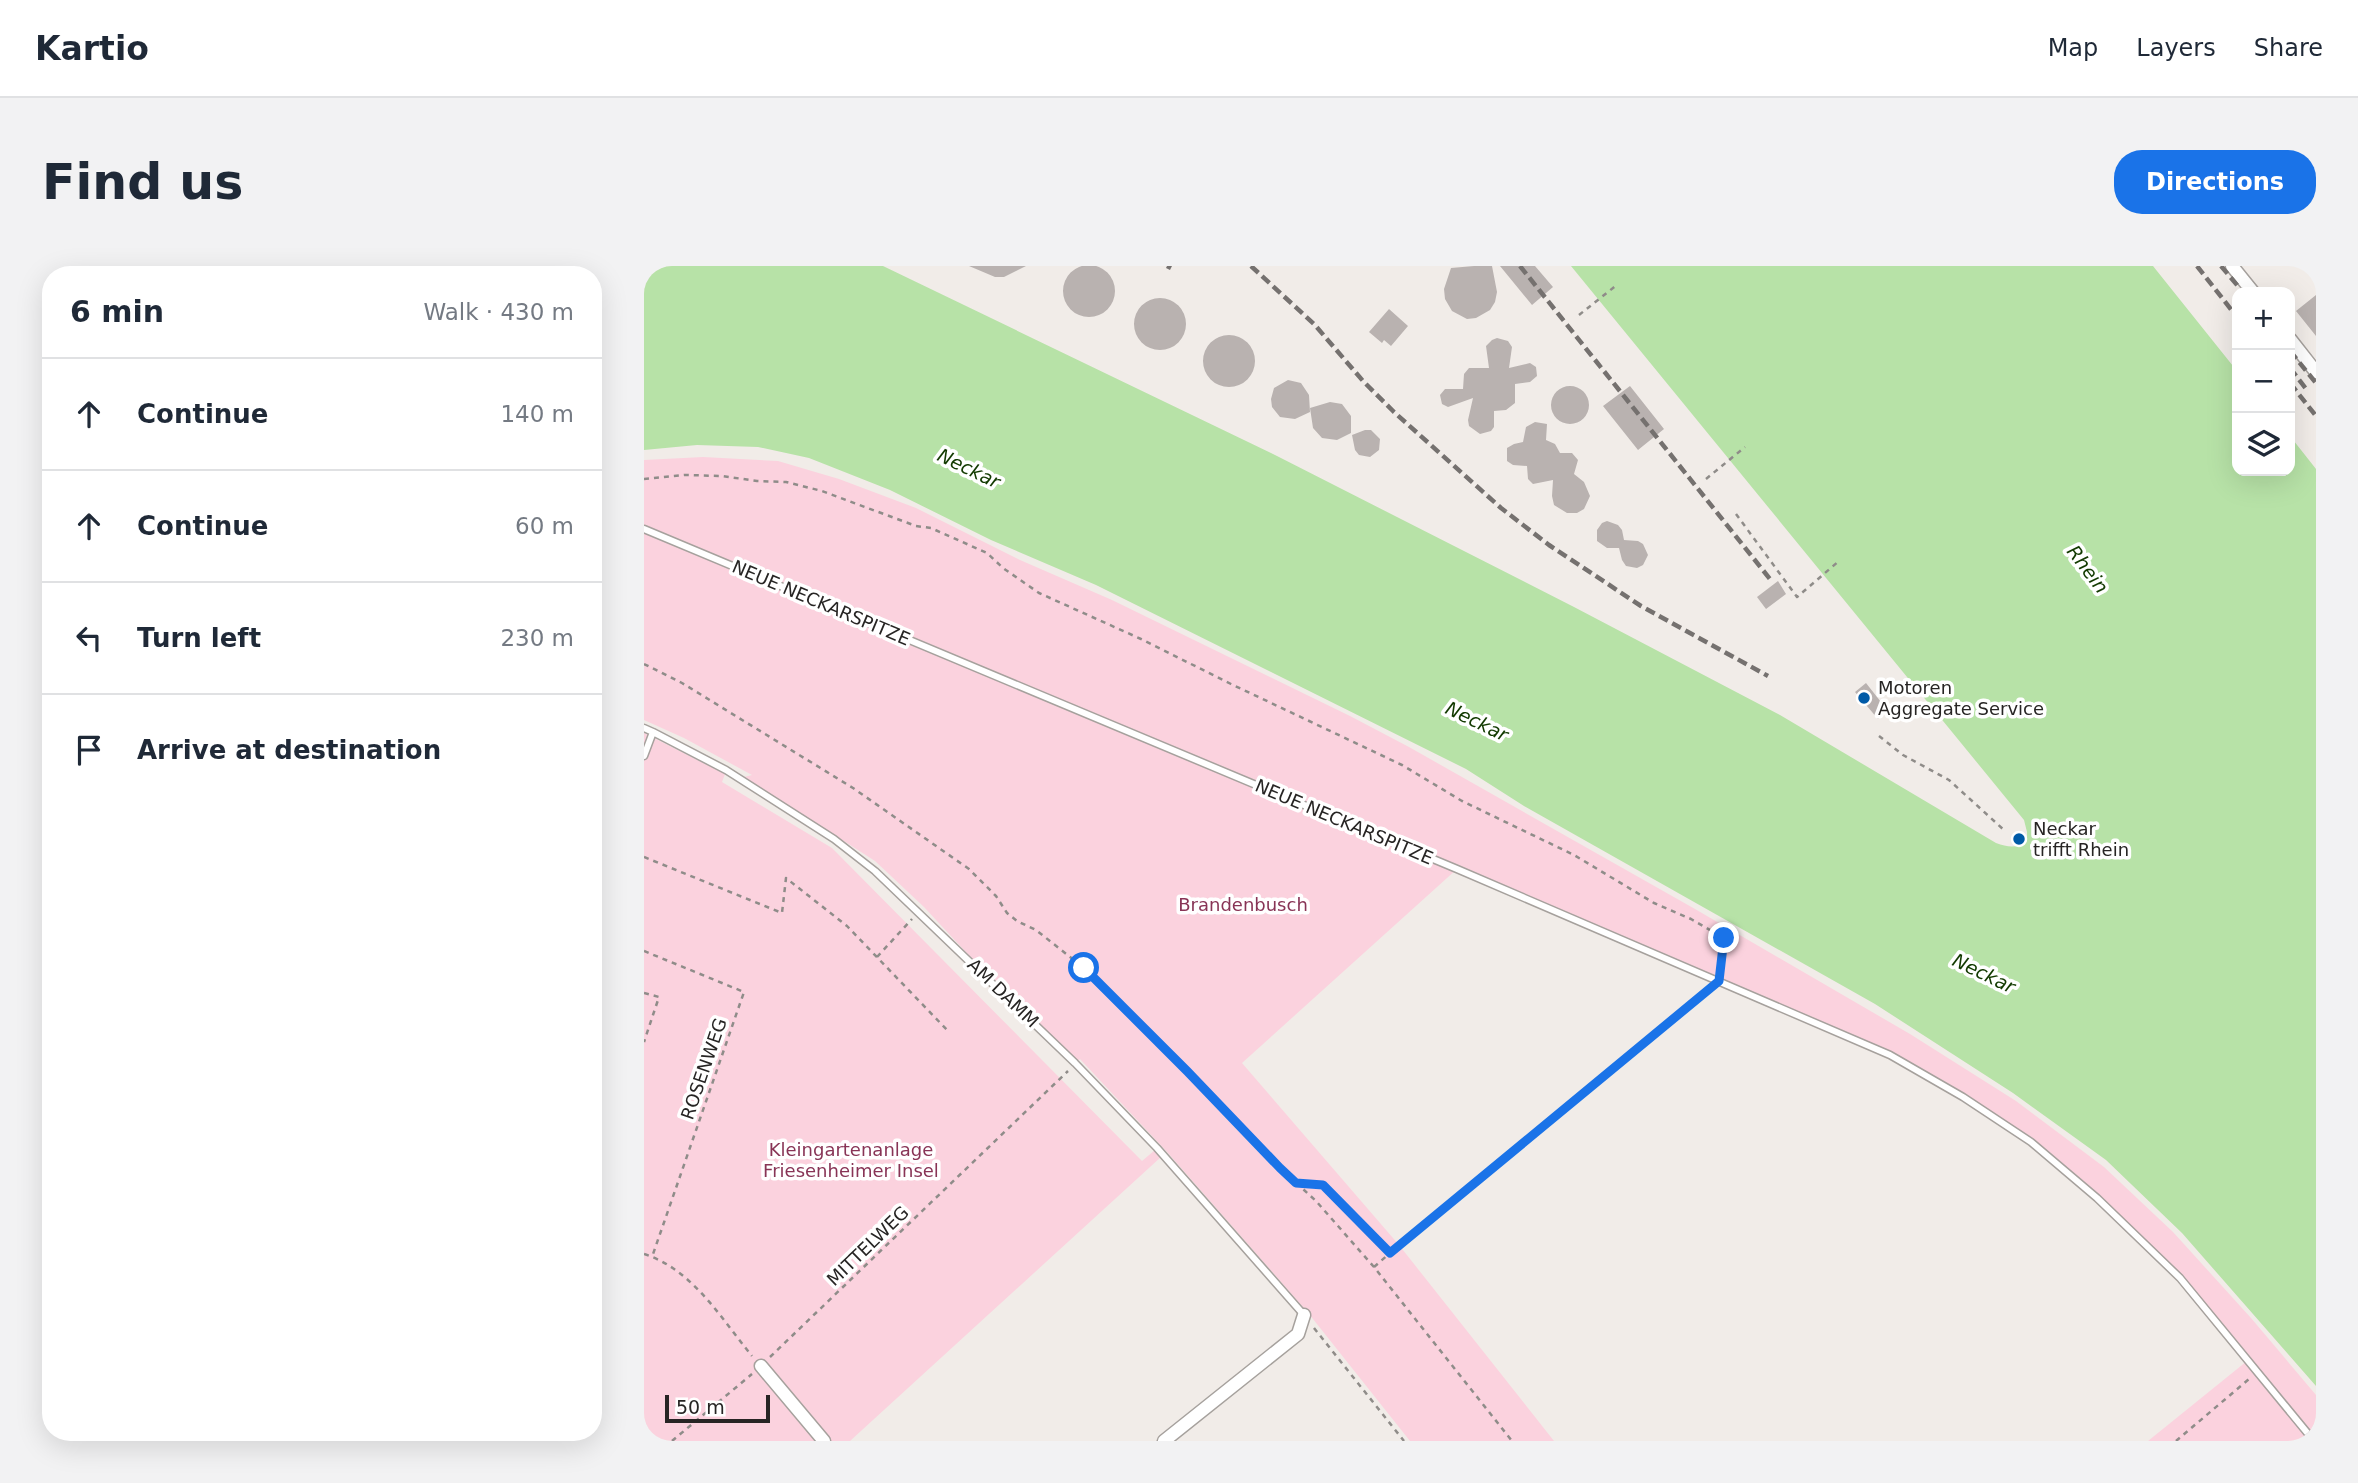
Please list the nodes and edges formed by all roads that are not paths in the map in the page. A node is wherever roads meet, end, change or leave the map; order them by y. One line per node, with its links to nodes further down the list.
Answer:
1 (2232, 266): 2 (street)
2 (2249, 287)
3 (2295, 345): 4 (street)
4 (2316, 372)
5 (644, 529): 13 (lane, NEUE NECKARSPITZE)
6 (644, 728): 7 (lane, AM DAMM)
7 (653, 732): 8 (lane); 9 (lane, AM DAMM)
8 (644, 756)
9 (1304, 1315): 12 (street)
10 (761, 1366): 11 (street)
11 (824, 1441)
12 (1164, 1441)
13 (2314, 1441)

